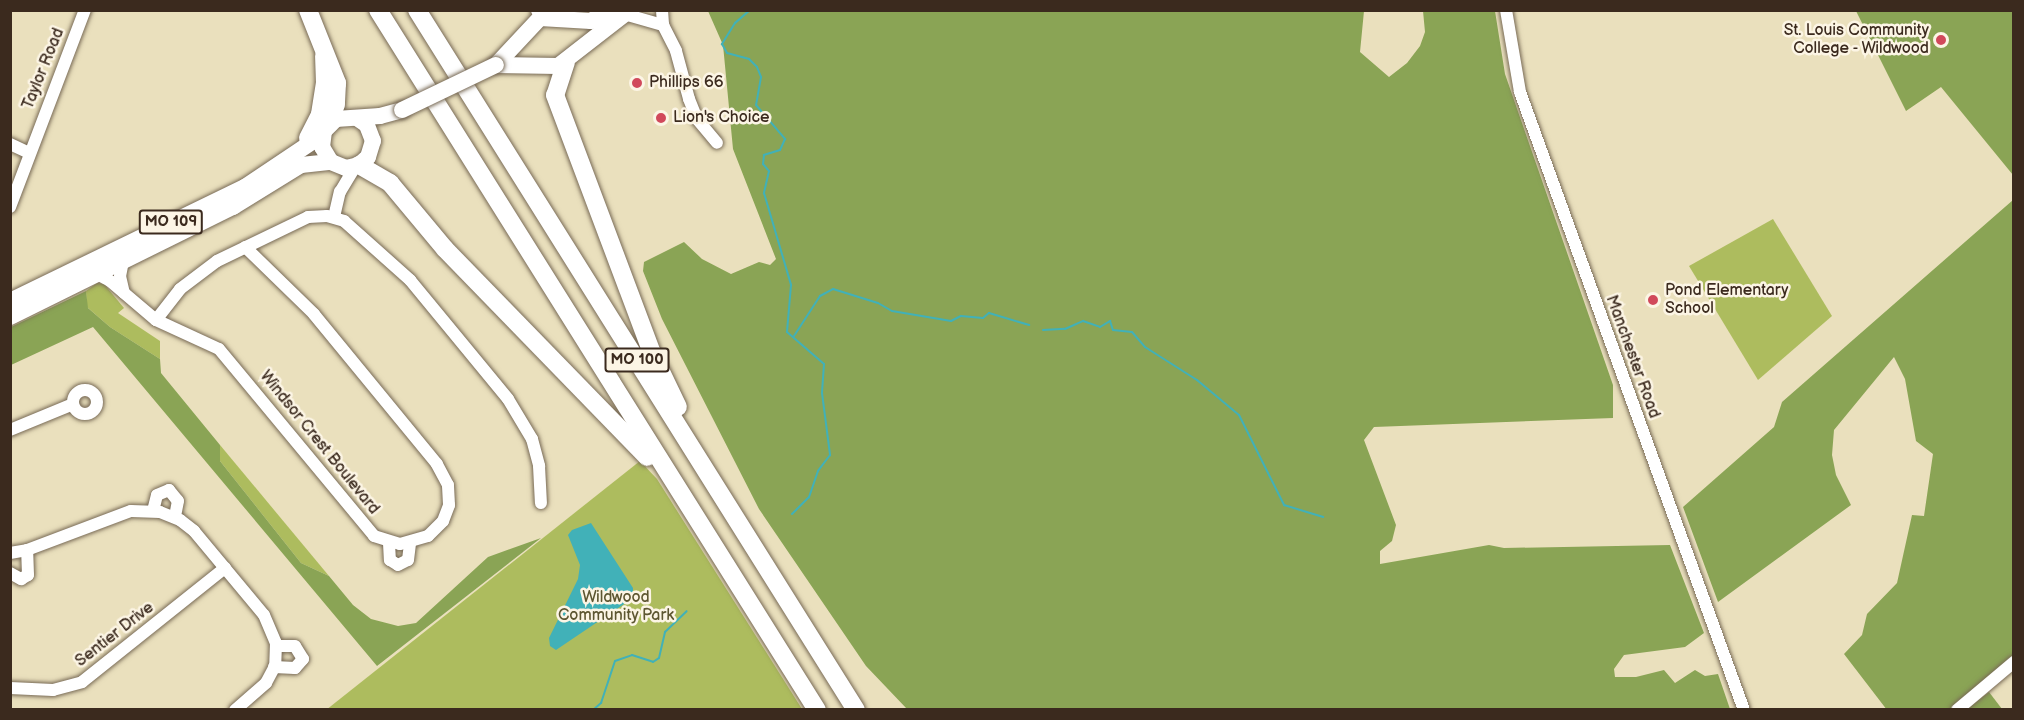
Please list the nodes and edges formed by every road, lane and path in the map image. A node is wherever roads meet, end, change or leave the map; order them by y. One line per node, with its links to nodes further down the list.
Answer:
1 (85, 10): 21 (street, Taylor Road)
2 (308, 10): 10 (highway)
3 (378, 10): 37 (highway, MO 100)
4 (417, 10): 36 (highway, MO 100)
5 (662, 10): 9 (street)
6 (1506, 10): 54 (street, Manchester Road)
7 (621, 12): 8 (main road); 9 (street); 11 (main road, MO 109)
8 (546, 18): 11 (main road); 12 (main road, MO 109); 13 (main road)
9 (663, 25): 17 (street)
10 (323, 52): 16 (highway); 20 (main road)
11 (568, 59): 13 (main road, MO 109); 36 (highway)
12 (496, 65): 13 (main road, MO 109); 14 (main road, MO 109, bridge)
13 (545, 67)
14 (402, 110): 15 (main road, MO 109); 19 (main road, MO 109)
15 (357, 118): 16 (main road, MO 109); 19 (main road)
16 (326, 127): 20 (main road, MO 109); 22 (main road)
17 (717, 143)
18 (10, 144): 21 (street)
19 (373, 145): 23 (main road, MO 109)
20 (297, 152): 31 (main road, MO 109)
21 (29, 153): 25 (street, Taylor Road)
22 (332, 163): 23 (main road, MO 109); 24 (street); 28 (main road, MO 109)
23 (357, 166): 24 (street); 37 (highway)
24 (340, 192): 26 (street)
25 (10, 207)
26 (334, 217): 27 (street); 38 (street)
27 (245, 247): 33 (street); 42 (street)
28 (123, 261): 29 (main road, MO 109); 30 (street)
29 (97, 274): 30 (street, Windsor Crest Boulevard); 32 (main road, MO 109)
30 (124, 293): 33 (street, Windsor Crest Boulevard)
31 (10, 300)
32 (10, 317)
33 (156, 320): 41 (street, Windsor Crest Boulevard)
34 (73, 404): 35 (street)
35 (10, 430)
36 (704, 466): 53 (highway, MO 100)
37 (687, 502): 52 (highway, MO 100)
38 (541, 503)
39 (153, 511): 40 (street); 40 (street); 43 (street)
40 (175, 517): 45 (street)
41 (388, 543): 42 (street); 42 (street)
42 (410, 543)
43 (27, 550): 44 (street); 46 (street)
44 (10, 553)
45 (225, 568): 47 (street); 50 (street, Sentier Drive)
46 (10, 573)
47 (276, 646): 49 (street); 49 (street)
48 (2013, 662): 55 (street)
49 (274, 667): 51 (street)
50 (10, 688)
51 (235, 710)
52 (817, 710)
53 (856, 710)
54 (1744, 710)
55 (1957, 710)

